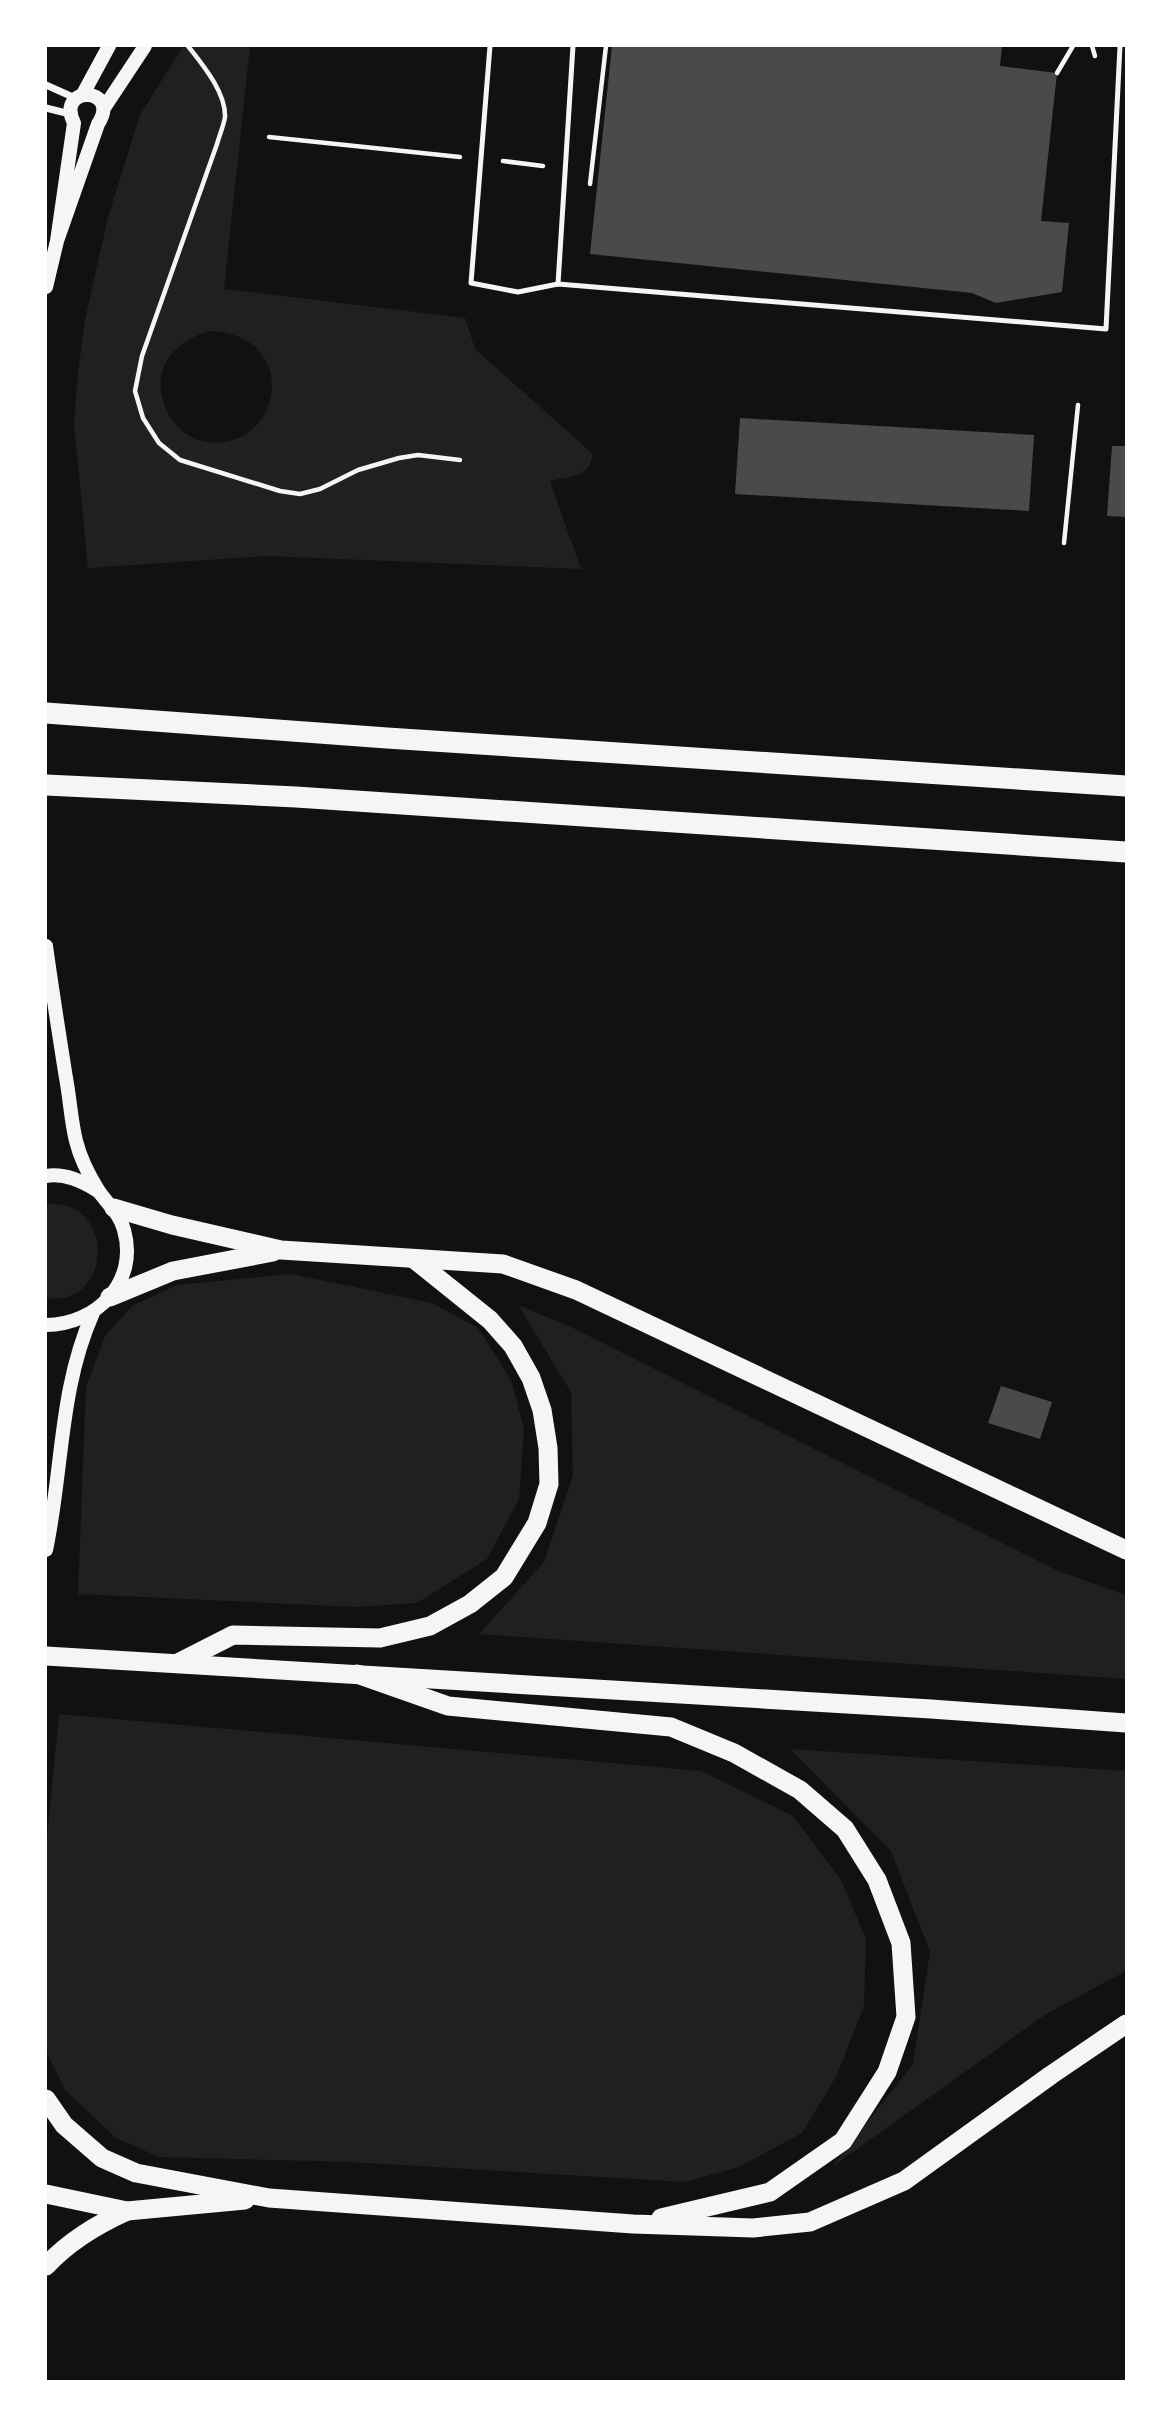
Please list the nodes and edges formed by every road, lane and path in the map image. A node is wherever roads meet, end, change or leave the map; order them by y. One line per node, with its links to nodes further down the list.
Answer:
1 (108, 46): 11 (main road)
2 (145, 46): 13 (main road)
3 (188, 46): 25 (path)
4 (490, 46): 17 (lane)
5 (573, 46): 18 (lane)
6 (606, 46): 19 (path)
7 (1073, 46): 9 (path)
8 (1120, 46): 22 (lane)
9 (1057, 72)
10 (46, 85): 11 (street)
11 (79, 96): 13 (main road); 14 (main road)
12 (46, 108): 14 (street)
13 (104, 108): 15 (main road)
14 (71, 118): 15 (main road); 21 (main road)
15 (98, 124): 21 (main road)
16 (269, 138): 17 (path)
17 (482, 159): 18 (path); 22 (lane)
18 (565, 168): 19 (path); 22 (lane)
19 (592, 171): 20 (path)
20 (590, 185)
21 (57, 241): 23 (main road)
22 (558, 284)
23 (46, 287)
24 (1078, 405): 26 (path)
25 (460, 460)
26 (1064, 543)
27 (46, 713): 29 (highway)
28 (46, 785): 30 (highway)
29 (1126, 786)
30 (1126, 852)
31 (46, 946): 33 (main road)
32 (46, 1176): 33 (main road)
33 (98, 1191): 34 (main road)
34 (114, 1208): 35 (highway); 37 (main road)
35 (281, 1250): 36 (highway); 37 (highway)
36 (414, 1259): 41 (highway); 43 (highway)
37 (110, 1297): 38 (main road)
38 (93, 1314): 39 (main road); 40 (main road)
39 (46, 1325)
40 (46, 1550)
41 (1126, 1550)
42 (46, 1656): 43 (highway)
43 (175, 1664): 44 (highway)
44 (357, 1674): 45 (highway); 51 (highway)
45 (1126, 1723)
46 (1126, 2024): 51 (highway)
47 (46, 2099): 49 (highway)
48 (46, 2194): 50 (highway)
49 (269, 2198): 50 (highway); 51 (highway)
50 (127, 2211): 52 (highway)
51 (632, 2224)
52 (46, 2266)

